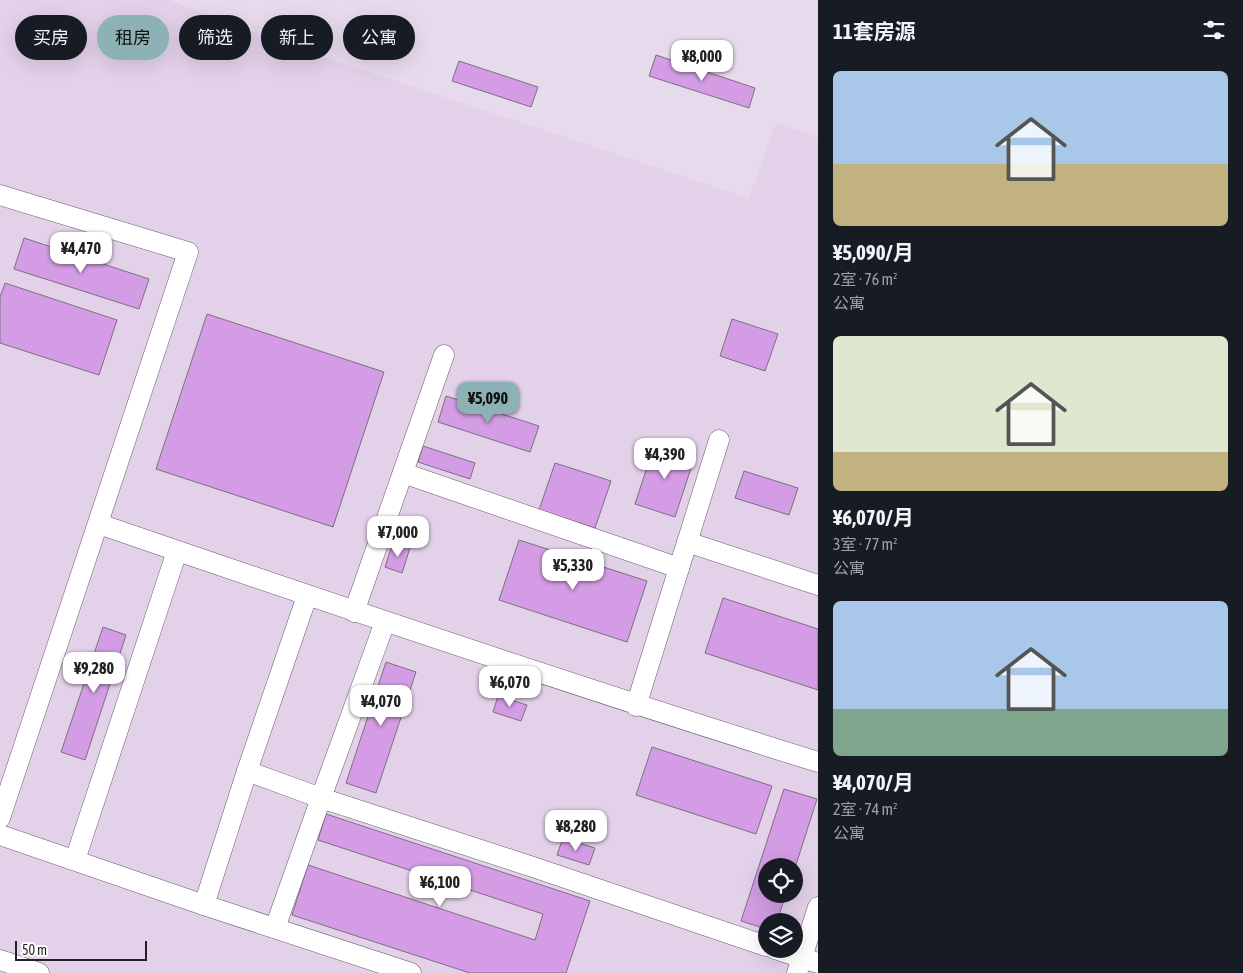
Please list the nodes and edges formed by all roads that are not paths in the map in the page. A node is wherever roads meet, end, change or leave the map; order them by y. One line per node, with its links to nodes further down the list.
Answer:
1 (0, 195): 5 (lane)
2 (444, 355): 4 (lane)
3 (720, 440): 6 (lane)
4 (402, 474): 8 (lane); 11 (lane)
5 (99, 524): 7 (lane); 17 (lane)
6 (687, 542): 8 (lane); 9 (lane)
7 (177, 551): 10 (lane); 19 (lane)
8 (679, 568): 13 (lane)
9 (818, 585)
10 (307, 596): 11 (lane); 15 (lane)
11 (354, 612): 12 (lane)
12 (386, 622): 13 (lane); 16 (lane)
13 (636, 706): 14 (lane)
14 (818, 762)
15 (247, 771): 16 (lane); 20 (lane)
16 (321, 798): 22 (lane); 23 (lane)
17 (0, 818)
18 (0, 835): 19 (lane)
19 (75, 860): 20 (lane)
20 (204, 905): 22 (lane)
21 (818, 907): 26 (lane)
22 (275, 928): 28 (lane)
23 (758, 943)
24 (791, 958): 26 (lane)
25 (0, 960): 27 (lane)
26 (805, 965)
27 (39, 973)
28 (411, 973)

